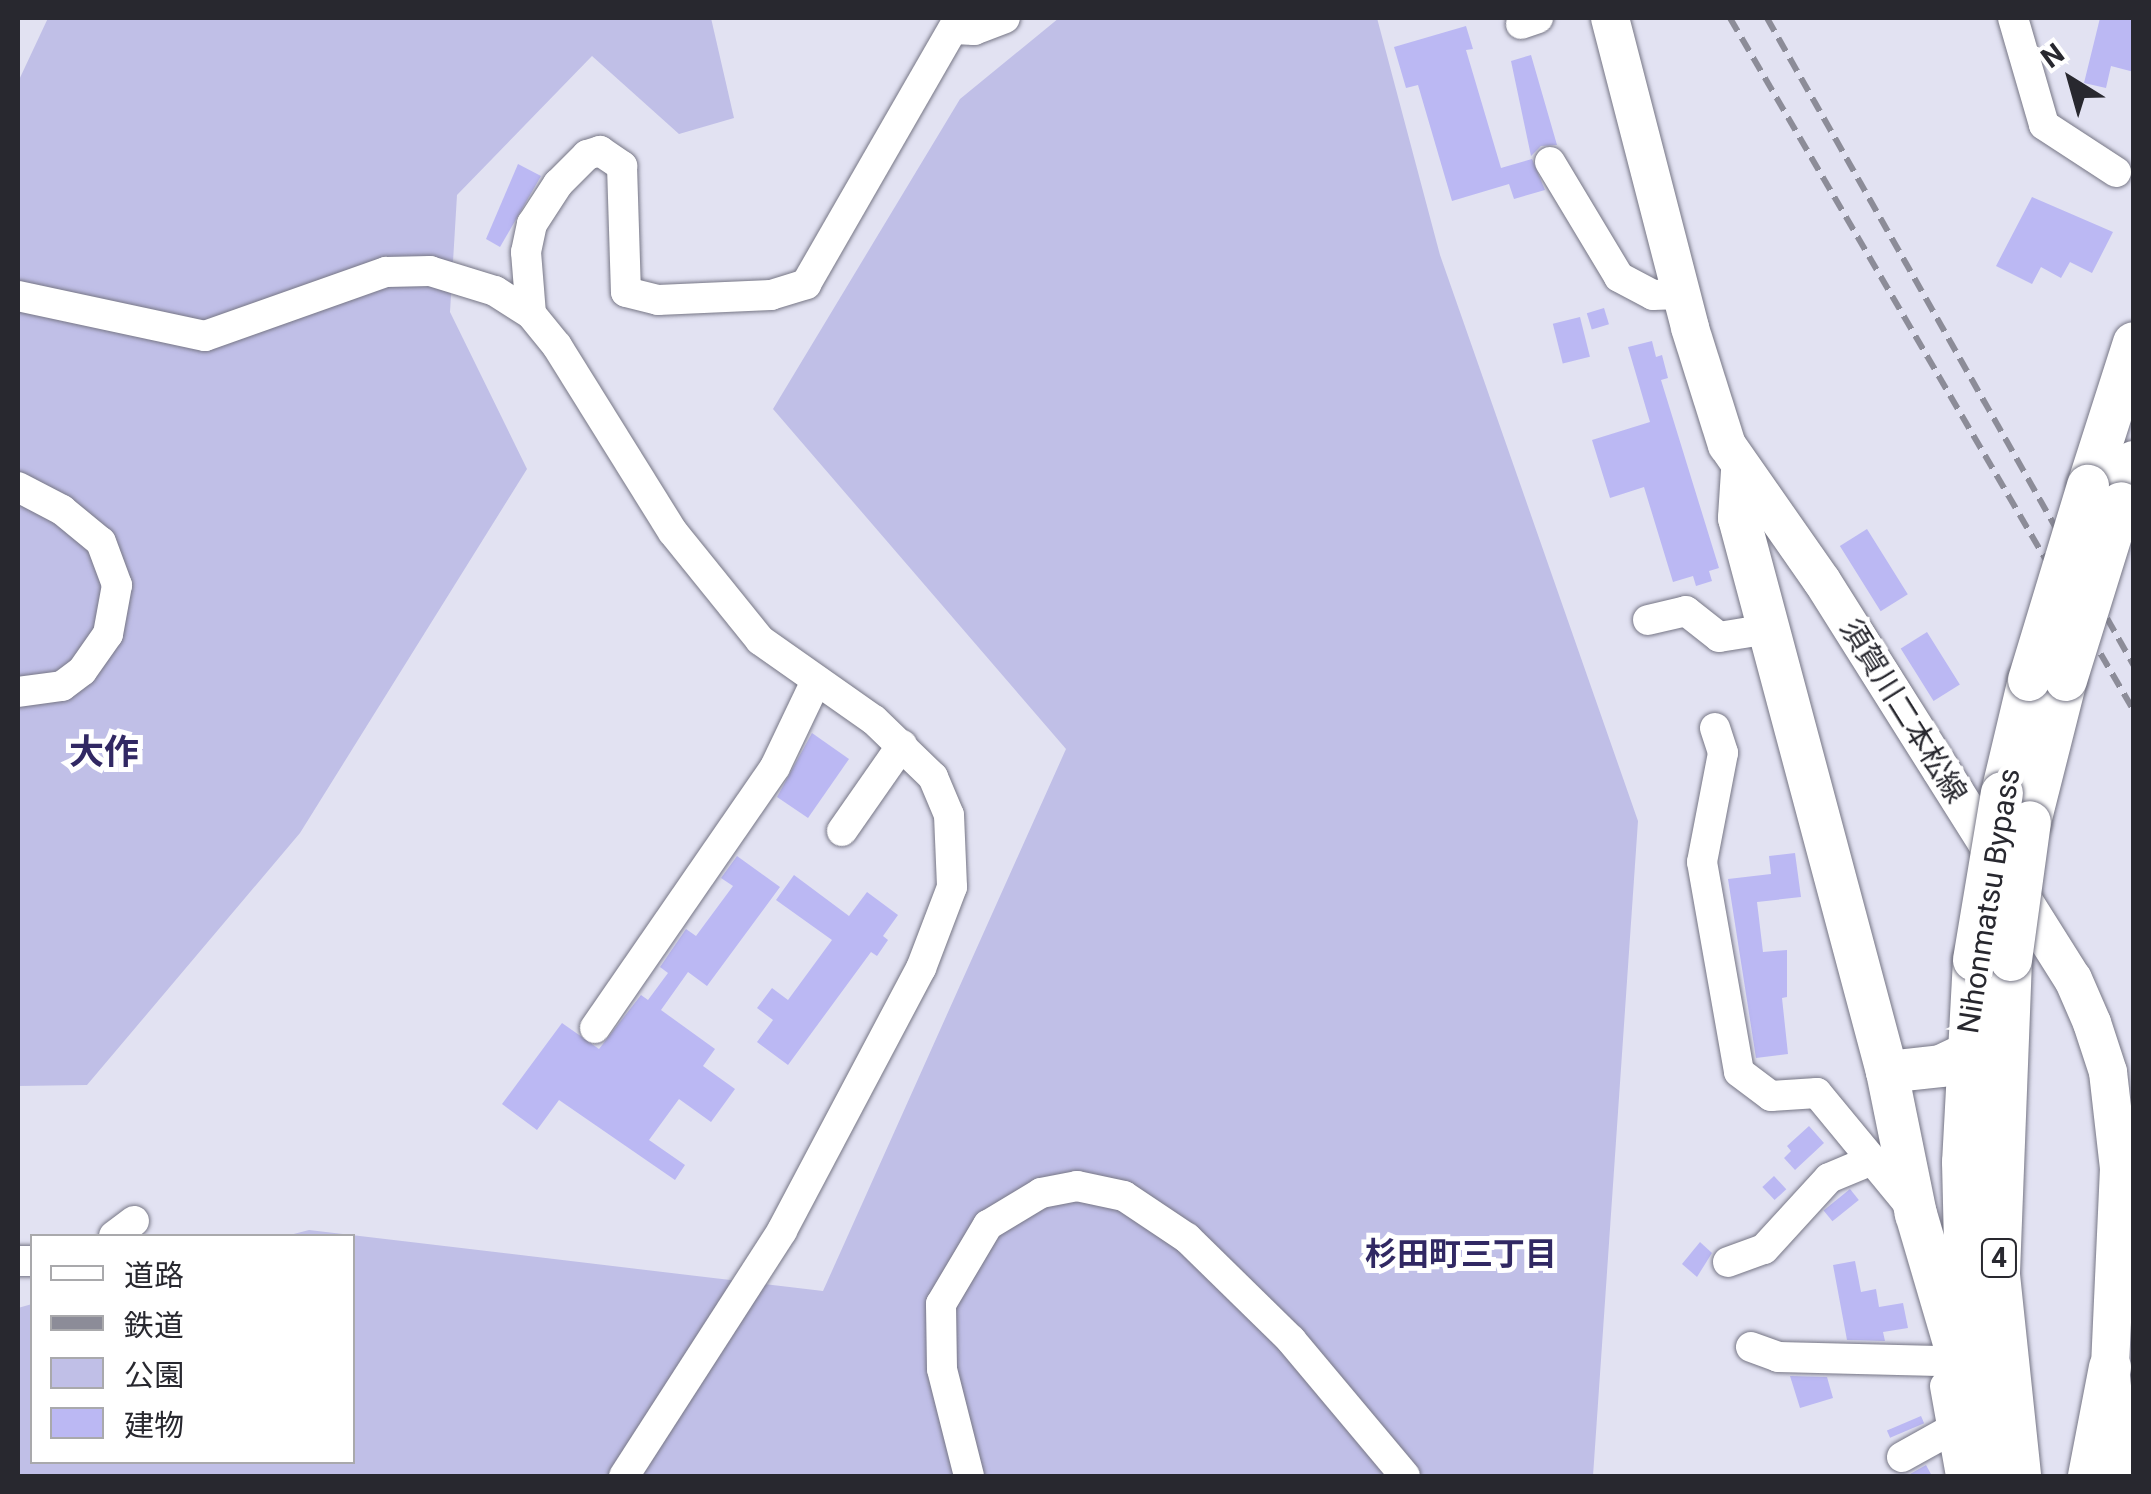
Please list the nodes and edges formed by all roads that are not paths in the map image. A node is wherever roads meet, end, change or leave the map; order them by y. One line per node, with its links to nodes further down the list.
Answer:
1 (1005, 18): 4 (street)
2 (1610, 18): 7 (main road, 須賀川二本松線)
3 (2013, 18): 6 (street)
4 (957, 23): 9 (street)
5 (1550, 162): 7 (street)
6 (2116, 172)
7 (1680, 294): 12 (main road, 須賀川二本松線)
8 (18, 296): 9 (street)
9 (531, 314): 17 (street)
10 (2134, 343): 14 (highway, Nihonmatsu Bypass / 4)
11 (2134, 462): 14 (highway, Nihonmatsu Bypass / 4)
12 (1742, 470): 16 (highway); 26 (main road, 須賀川二本松線)
13 (18, 487): 18 (street)
14 (2104, 494): 23 (highway, Nihonmatsu Bypass / 4, bridge)
15 (1648, 620): 16 (street)
16 (1769, 628): 24 (highway)
17 (816, 681): 20 (street); 22 (street)
18 (18, 692)
19 (1716, 728): 25 (street)
20 (902, 745): 21 (street); 34 (street)
21 (842, 831)
22 (596, 1028)
23 (1986, 1045): 24 (highway); 32 (highway, Nihonmatsu Bypass / 4); 39 (highway, Nihonmatsu Bypass / 4)
24 (1887, 1072): 27 (highway)
25 (1872, 1160): 27 (street); 28 (street)
26 (2125, 1207): 31 (main road, 須賀川二本松線)
27 (1916, 1214): 30 (street); 32 (highway)
28 (1728, 1262)
29 (1751, 1348): 30 (street)
30 (1938, 1361): 32 (street)
31 (2110, 1367): 40 (highway); 41 (main road, 須賀川二本松線)
32 (1966, 1422): 33 (street); 37 (street); 38 (highway, Nihonmatsu Bypass / 4)
33 (1902, 1457)
34 (624, 1476)
35 (969, 1476): 36 (street)
36 (1405, 1476)
37 (1961, 1476)
38 (1986, 1476)
39 (2020, 1476)
40 (2089, 1476)
41 (2121, 1476)

